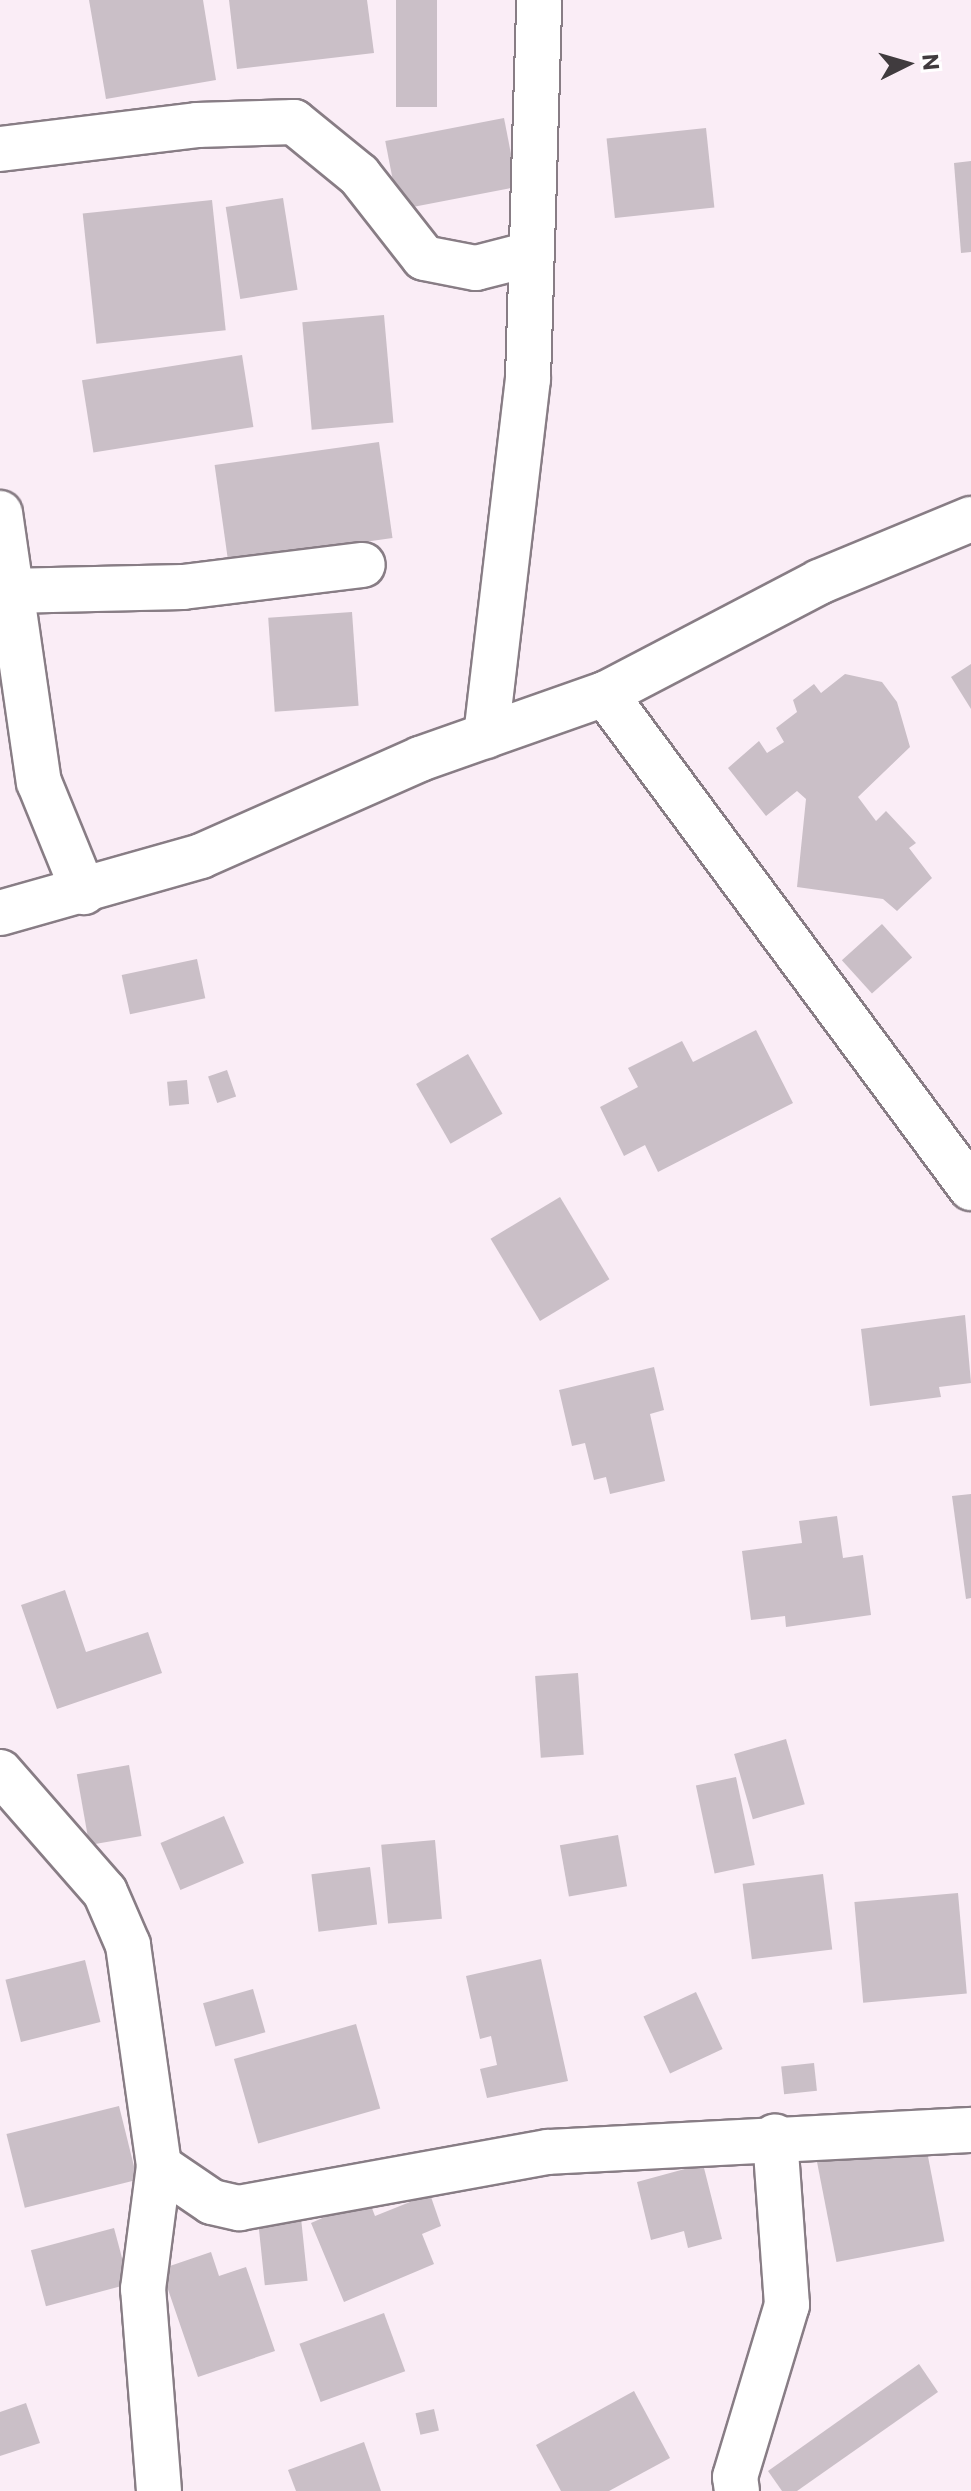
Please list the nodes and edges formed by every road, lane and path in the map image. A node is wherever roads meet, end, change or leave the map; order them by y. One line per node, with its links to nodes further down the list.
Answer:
1 (539, 0): 3 (street)
2 (0, 149): 3 (street)
3 (531, 254): 9 (street)
4 (0, 513): 7 (street)
5 (971, 519): 8 (street)
6 (363, 565): 7 (street)
7 (8, 591): 10 (street)
8 (605, 694): 9 (street); 12 (street)
9 (486, 736): 10 (street)
10 (84, 892): 11 (street)
11 (0, 913)
12 (971, 1188)
13 (0, 1772): 16 (street)
14 (971, 2130): 15 (street)
15 (775, 2136): 16 (street); 17 (street)
16 (159, 2166): 18 (street)
17 (725, 2486)
18 (159, 2491)

